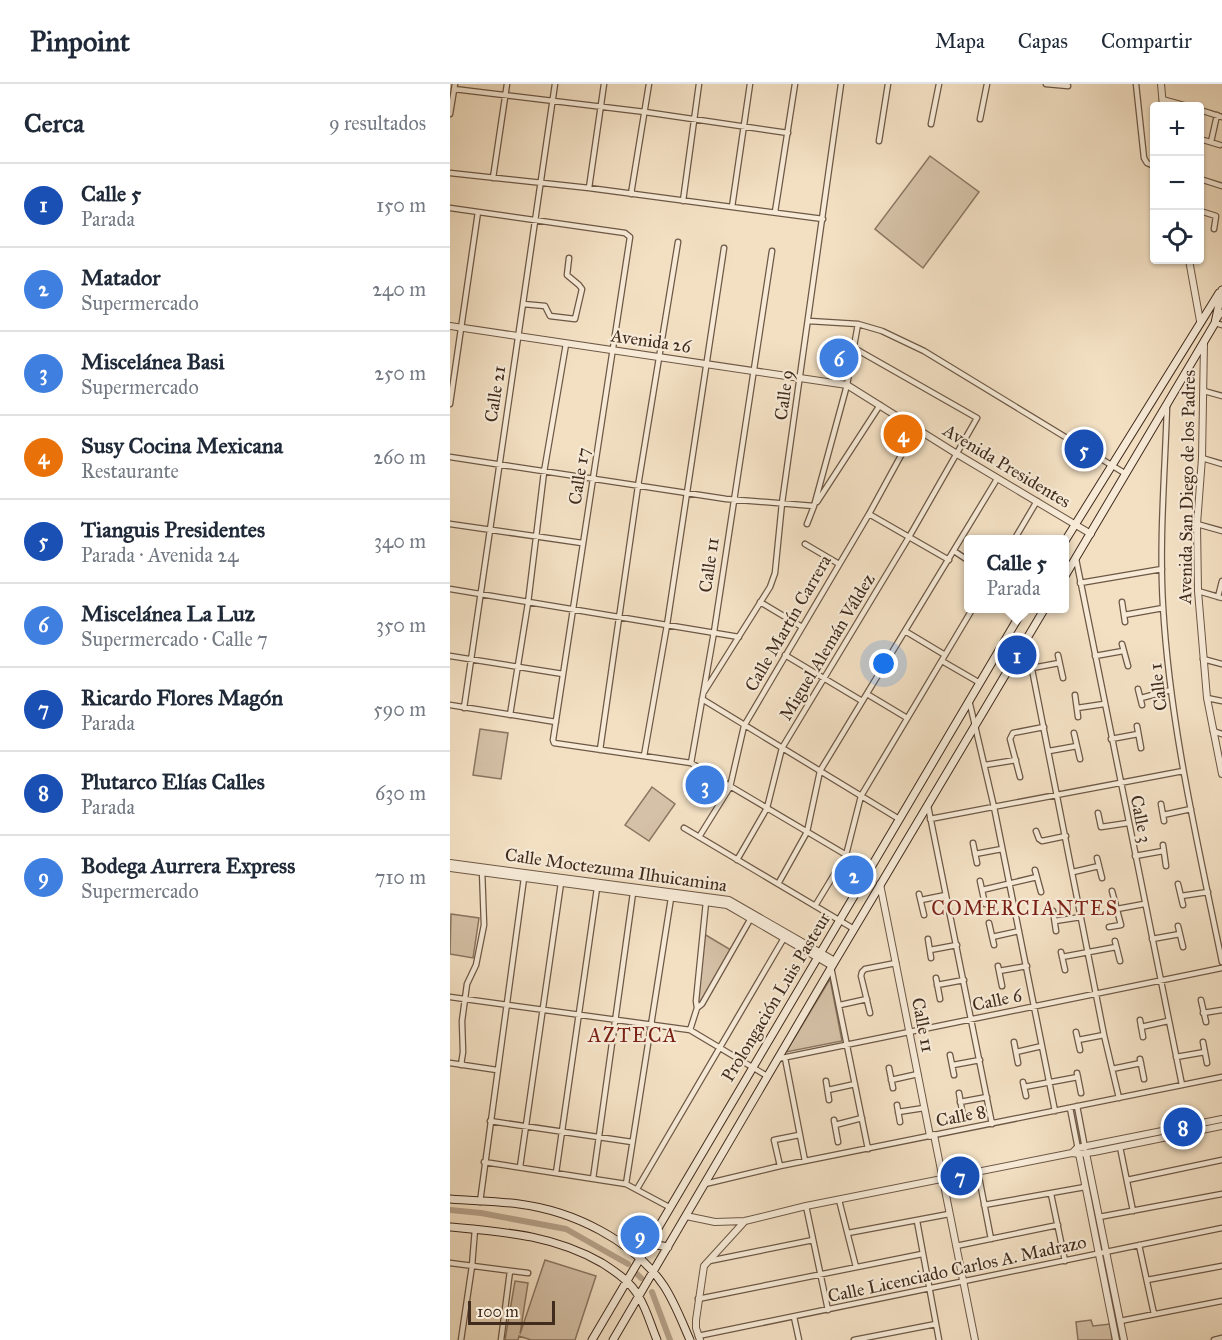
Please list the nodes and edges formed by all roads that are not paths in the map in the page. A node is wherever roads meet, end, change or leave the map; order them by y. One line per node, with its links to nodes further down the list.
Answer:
1 (507, 84): 17 (street)
2 (555, 84): 18 (street, Calle 21)
3 (604, 84): 20 (street)
4 (649, 84): 22 (street)
5 (699, 84): 25 (street)
6 (750, 84): 28 (street)
7 (795, 84): 29 (street)
8 (841, 84): 48 (street, Calle 9)
9 (888, 84): 31 (street)
10 (939, 84): 27 (street)
11 (987, 84): 26 (street)
12 (1046, 84): 15 (street)
13 (1136, 84): 34 (street)
14 (1161, 84): 19 (street)
15 (1068, 86)
16 (454, 87): 17 (street); 23 (street)
17 (506, 96): 18 (street); 36 (street)
18 (552, 102): 20 (street); 38 (street, Calle 21)
19 (1163, 102)
20 (601, 108): 22 (street); 40 (street)
21 (1204, 111): 24 (street)
22 (645, 112): 25 (street); 41 (street)
23 (450, 114)
24 (1219, 116): 32 (street)
25 (693, 118): 28 (street); 42 (street)
26 (980, 118)
27 (931, 124)
28 (743, 126): 29 (street); 43 (street)
29 (788, 133): 46 (street)
30 (1204, 140): 32 (street)
31 (879, 141)
32 (1211, 142): 33 (street)
33 (1220, 145)
34 (1150, 164)
35 (450, 172): 36 (street)
36 (493, 178): 38 (street)
37 (1204, 180): 39 (street)
38 (540, 183): 40 (street); 49 (street, Calle 21)
39 (1222, 186)
40 (589, 188): 41 (street)
41 (631, 194): 42 (street)
42 (683, 201): 43 (street)
43 (732, 207): 46 (street)
44 (450, 208): 45 (street)
45 (478, 212): 49 (street); 64 (street)
46 (775, 212): 48 (street)
47 (1204, 212): 50 (street)
48 (823, 219): 59 (street, Calle 9)
49 (534, 221): 57 (street, Calle 21); 69 (street, Calle 17)
50 (1214, 229)
51 (678, 242): 70 (street)
52 (723, 248): 71 (street)
53 (772, 251): 72 (street, Calle 11)
54 (569, 258): 57 (street)
55 (1190, 264): 60 (street)
56 (1221, 290): 60 (main road); 62 (main road)
57 (523, 304): 65 (street, Calle 21)
58 (1222, 312): 62 (street)
59 (809, 321): 61 (street); 73 (street, Calle 9)
60 (1200, 321): 86 (main road)
61 (858, 324): 68 (street); 86 (street)
62 (1218, 324): 66 (main road)
63 (450, 326): 64 (street, Avenida 26)
64 (462, 328): 65 (street, Avenida 26); 77 (street)
65 (518, 337): 67 (street, Avenida 26); 85 (street, Calle 21)
66 (1204, 342): 75 (street, Avenida San Diego de los Padres); 79 (main road)
67 (566, 344): 69 (street, Avenida 26); 87 (street)
68 (854, 348): 74 (street); 81 (street, Miguel Alemán Váldez)
69 (612, 351): 70 (street, Avenida 26); 89 (street, Calle 17)
70 (659, 358): 71 (street, Avenida 26); 91 (street)
71 (706, 365): 72 (street, Avenida 26); 92 (street)
72 (753, 371): 73 (street, Avenida 26); 93 (street, Calle 11)
73 (800, 378): 74 (street, Avenida 26); 95 (street, Calle 9)
74 (847, 385): 78 (street, Avenida Presidentes); 96 (street)
75 (1204, 391): 76 (street); 83 (street, Avenida San Diego de los Padres)
76 (1222, 396)
77 (450, 404)
78 (880, 405): 80 (street, Avenida Presidentes); 96 (street)
79 (1167, 405): 88 (main road); 116 (street, Calle 1)
80 (916, 428): 81 (street, Avenida Presidentes); 97 (street, Calle Martín Carrera)
81 (957, 454): 90 (street, Avenida Presidentes); 108 (street, Miguel Alemán Váldez)
82 (450, 457): 85 (street)
83 (1202, 458): 84 (street); 101 (street, Avenida San Diego de los Padres)
84 (1222, 464)
85 (498, 465): 87 (street); 102 (street, Calle 21)
86 (1111, 466): 88 (street); 100 (main road)
87 (544, 472): 89 (street); 107 (street)
88 (1126, 474): 104 (main road)
89 (592, 479): 91 (street); 109 (street, Calle 17)
90 (998, 479): 94 (street, Avenida Presidentes); 111 (street)
91 (638, 486): 92 (street); 133 (street)
92 (686, 494): 93 (street); 135 (street)
93 (734, 499): 95 (street); 138 (street, Calle 11)
94 (1037, 501): 100 (street, Avenida Presidentes); 105 (street)
95 (782, 503): 96 (street); 124 (street, Calle 9)
96 (814, 506): 99 (street)
97 (869, 514): 108 (street); 115 (street, Calle Martín Carrera)
98 (450, 524): 102 (street)
99 (807, 524)
100 (1075, 524): 104 (street, Avenida Presidentes); 106 (main road)
101 (1197, 524): 103 (street); 121 (street, Avenida San Diego de los Padres)
102 (489, 530): 107 (street); 122 (street, Calle 21)
103 (1222, 531)
104 (1091, 534): 113 (main road)
105 (1017, 535)
106 (1069, 535)
107 (536, 537): 109 (street); 126 (street)
108 (909, 537): 114 (street); 157 (street, Miguel Alemán Váldez)
109 (582, 543): 128 (street, Calle 17)
110 (805, 544): 115 (street)
111 (954, 551): 112 (street); 114 (street)
112 (964, 558)
113 (1076, 559): 117 (main road); 119 (street, Calle 3)
114 (949, 560): 137 (street)
115 (839, 564): 136 (street, Calle Martín Carrera)
116 (1162, 569): 119 (street); 127 (street, Calle 1)
117 (1069, 570)
118 (1222, 581): 123 (street)
119 (1080, 583): 147 (street, Calle 3)
120 (450, 589): 122 (street)
121 (1198, 591): 123 (street); 148 (street, Avenida San Diego de los Padres)
122 (480, 594): 126 (street); 149 (street, Calle 21)
123 (1220, 597)
124 (760, 602): 136 (street); 139 (street, Calle 9)
125 (1122, 602): 132 (street)
126 (528, 603): 128 (street); 154 (street)
127 (1163, 608): 132 (street); 161 (street, Calle 1)
128 (572, 610): 133 (street); 156 (street, Calle 17)
129 (971, 613): 144 (street)
130 (1022, 613): 159 (main road, Prolongación Luis Pasteur)
131 (1042, 613): 140 (main road, Prolongación Luis Pasteur)
132 (1124, 615): 134 (street)
133 (621, 617): 135 (street); 192 (street)
134 (1125, 622)
135 (667, 625): 138 (street); 194 (street)
136 (802, 627): 143 (street, Calle Martín Carrera)
137 (905, 631): 144 (street); 163 (street)
138 (714, 632): 139 (street); 162 (street, Calle 11)
139 (739, 637): 162 (street, Calle 9)
140 (1026, 639): 155 (street); 180 (main road, Prolongación Luis Pasteur)
141 (1122, 644): 142 (street)
142 (1123, 651): 147 (street); 153 (street)
143 (785, 655): 157 (street); 181 (street, Calle Martín Carrera)
144 (945, 655): 150 (street)
145 (1058, 655): 151 (street)
146 (450, 656): 149 (street)
147 (1095, 656): 171 (street, Calle 3)
148 (1203, 659): 152 (street); 166 (street, Avenida San Diego de los Padres)
149 (470, 660): 154 (street); 174 (street, Calle 21)
150 (942, 661): 159 (street); 178 (street)
151 (1059, 663): 155 (street); 158 (street)
152 (1222, 664)
153 (1128, 666)
154 (518, 667): 156 (street); 176 (street)
155 (1032, 668): 183 (street)
156 (563, 674): 179 (street, Calle 17)
157 (824, 678): 169 (street); 190 (street, Miguel Alemán Váldez)
158 (1063, 678)
159 (980, 682): 168 (main road, Prolongación Luis Pasteur)
160 (1138, 689): 165 (street)
161 (1171, 690): 165 (street); 200 (street, Calle 1)
162 (704, 692): 167 (street, Calle 11)
163 (867, 694): 169 (street); 178 (street)
164 (1075, 695): 175 (street)
165 (1141, 698): 173 (street)
166 (1207, 698): 170 (street); 184 (street, Avenida San Diego de los Padres)
167 (702, 699): 181 (street); 197 (street, Calle 11)
168 (969, 700): 180 (street); 213 (main road, Prolongación Luis Pasteur)
169 (862, 701): 199 (street)
170 (1222, 701)
171 (1104, 704): 175 (street); 188 (street, Calle 3)
172 (450, 705): 174 (street)
173 (1142, 705)
174 (464, 708): 176 (street)
175 (1077, 708): 177 (street)
176 (510, 715): 179 (street)
177 (1078, 717)
178 (907, 718): 206 (street)
179 (556, 722): 192 (street)
180 (976, 723): 198 (street); 208 (main road, Prolongación Luis Pasteur)
181 (744, 726): 190 (street); 204 (street, Calle Martín Carrera)
182 (1137, 726): 186 (street)
183 (1044, 727): 193 (street); 196 (street)
184 (1213, 731): 187 (street); 201 (street, Avenida San Diego de los Padres)
185 (1074, 733): 189 (street)
186 (1138, 734): 188 (street); 191 (street)
187 (1222, 734)
188 (1111, 739): 203 (street, Calle 3)
189 (1077, 746): 193 (street); 195 (street)
190 (782, 748): 199 (street); 210 (street, Miguel Alemán Váldez)
191 (1141, 748)
192 (600, 750): 194 (street)
193 (1049, 752): 205 (street)
194 (644, 756): 197 (street)
195 (1080, 759)
196 (1016, 760): 198 (street); 202 (street)
197 (691, 763): 204 (street)
198 (985, 765): 209 (street)
199 (820, 771): 206 (street); 218 (street)
200 (1183, 771): 203 (street); 211 (street, Calle 1)
201 (1222, 774)
202 (1020, 777)
203 (1120, 782): 205 (street); 215 (street, Calle 3)
204 (730, 787): 210 (street); 220 (street, Calle Martín Carrera)
205 (1057, 794): 209 (street); 219 (street)
206 (861, 796): 213 (street); 224 (street)
207 (1161, 804): 211 (street)
208 (928, 806): 214 (street); 244 (main road, Prolongación Luis Pasteur)
209 (994, 807): 214 (street); 222 (street)
210 (767, 808): 218 (street); 227 (street, Miguel Alemán Váldez)
211 (1191, 809): 250 (street, Calle 1)
212 (1098, 813): 215 (street)
213 (899, 819): 233 (main road, Prolongación Luis Pasteur)
214 (930, 819): 252 (street)
215 (1128, 823): 225 (street, Calle 3)
216 (684, 828): 220 (street)
217 (1036, 831): 219 (street)
218 (807, 832): 224 (street); 243 (street)
219 (1065, 836): 236 (street)
220 (699, 837): 227 (street)
221 (973, 843): 223 (street)
222 (1002, 849): 223 (street); 242 (street)
223 (975, 854): 229 (street)
224 (846, 855): 233 (street); 259 (street)
225 (1135, 856): 231 (street); 256 (street, Calle 3)
226 (1097, 858): 230 (street)
227 (737, 860): 243 (street)
228 (450, 863): 234 (street, Calle Moctezuma Ilhuicamina)
229 (977, 863)
230 (1099, 866): 236 (street); 239 (street)
231 (1166, 866)
232 (450, 868): 234 (street, Calle Moctezuma Ilhuicamina)
233 (870, 869): 265 (main road, Prolongación Luis Pasteur)
234 (483, 870): 238 (street, Calle Moctezuma Ilhuicamina); 283 (street, Calle Moctezuma Ilhuicamina); 299 (street)
235 (1035, 870): 237 (street)
236 (1073, 872): 263 (street)
237 (1036, 877): 242 (street); 249 (street)
238 (524, 878): 241 (street, Calle Moctezuma Ilhuicamina); 303 (street)
239 (1102, 878)
240 (980, 881): 247 (street)
241 (561, 883): 246 (street, Calle Moctezuma Ilhuicamina); 307 (street)
242 (1010, 883): 247 (street); 271 (street)
243 (778, 884): 259 (street)
244 (880, 884): 270 (main road, Prolongación Luis Pasteur); 287 (street, Calle 11)
245 (1178, 884): 253 (street)
246 (597, 888): 251 (street, Calle Moctezuma Ilhuicamina); 311 (street)
247 (982, 890): 257 (street)
248 (1112, 891): 260 (street)
249 (1041, 892)
250 (1208, 892): 253 (street); 286 (street, Calle 1)
251 (633, 893): 254 (street, Calle Moctezuma Ilhuicamina); 313 (street)
252 (946, 895): 262 (street); 278 (street)
253 (1181, 896): 258 (street)
254 (671, 898): 255 (street, Calle Moctezuma Ilhuicamina); 317 (street)
255 (706, 903): 264 (street, Calle Moctezuma Ilhuicamina); 306 (street)
256 (1144, 903): 260 (street); 277 (street, Calle 3)
257 (985, 904)
258 (1183, 905)
259 (815, 906): 265 (street)
260 (1117, 909): 269 (street)
261 (1053, 911): 266 (street)
262 (924, 915)
263 (1081, 917): 266 (street); 282 (street)
264 (751, 918): 275 (street, Calle Moctezuma Ilhuicamina); 306 (street)
265 (839, 920): 270 (street); 283 (main road, Prolongación Luis Pasteur)
266 (1055, 921): 272 (street)
267 (988, 923): 274 (street)
268 (1178, 926): 273 (street)
269 (1109, 927)
270 (854, 929): 288 (main road, Prolongación Luis Pasteur)
271 (1019, 931): 274 (street); 289 (street)
272 (1056, 931)
273 (1180, 934): 277 (street); 280 (street)
274 (992, 937): 279 (street)
275 (784, 938): 283 (street, Calle Moctezuma Ilhuicamina); 329 (street)
276 (928, 939): 281 (street)
277 (1152, 939): 294 (street, Calle 3)
278 (957, 945): 281 (street); 293 (street)
279 (994, 945)
280 (1183, 947)
281 (930, 950): 284 (street)
282 (1089, 952): 285 (street); 291 (street); 297 (street)
283 (819, 954): 288 (street, Calle Moctezuma Ilhuicamina); 342 (main road, Prolongación Luis Pasteur)
284 (932, 958)
285 (1120, 961)
286 (1222, 962)
287 (896, 963): 300 (street); 320 (street, Calle 11)
288 (833, 964): 304 (street); 335 (main road, Prolongación Luis Pasteur)
289 (1027, 966): 296 (street); 305 (street)
290 (1222, 968): 294 (street, Calle 6)
291 (1065, 970)
292 (936, 978): 295 (street)
293 (964, 980): 295 (street); 312 (street)
294 (1160, 980): 297 (street, Calle 6); 315 (street, Calle 3)
295 (937, 986): 301 (street)
296 (1002, 986)
297 (1097, 993): 305 (street, Calle 6); 322 (street)
298 (450, 997): 299 (street)
299 (465, 999): 303 (street); 340 (street)
300 (867, 999): 304 (street); 309 (street)
301 (940, 999)
302 (1201, 1000): 310 (street)
303 (507, 1005): 307 (street); 345 (street)
304 (840, 1005): 327 (street)
305 (1035, 1006): 312 (street, Calle 6); 328 (street)
306 (697, 1008): 319 (street)
307 (544, 1010): 311 (street); 377 (street)
308 (1222, 1010): 310 (street)
309 (870, 1013)
310 (1203, 1013): 316 (street)
311 (578, 1015): 313 (street); 379 (street)
312 (972, 1019): 320 (street, Calle 6); 336 (street)
313 (615, 1020): 317 (street); 382 (street)
314 (1140, 1020): 318 (street)
315 (1168, 1021): 318 (street); 334 (street, Calle 3)
316 (1206, 1022)
317 (650, 1025): 319 (street); 383 (street)
318 (1141, 1027): 323 (street)
319 (690, 1030): 329 (street)
320 (910, 1032): 327 (street, Calle 6); 346 (street, Calle 11)
321 (1076, 1032): 324 (street)
322 (1104, 1035): 324 (street); 344 (street)
323 (1143, 1037)
324 (1078, 1040): 330 (street)
325 (1014, 1042): 331 (street)
326 (1203, 1042): 332 (street)
327 (848, 1045): 335 (street, Calle 6); 354 (street)
328 (1042, 1046): 331 (street); 353 (street)
329 (719, 1048): 342 (street); 401 (street)
330 (1080, 1050)
331 (1016, 1052): 338 (street)
332 (1204, 1052): 334 (street); 339 (street)
333 (950, 1055): 341 (street)
334 (1176, 1057): 355 (street, Calle 3)
335 (781, 1058): 348 (main road, Prolongación Luis Pasteur); 380 (street)
336 (980, 1060): 341 (street); 361 (street)
337 (450, 1063): 340 (street)
338 (1018, 1063)
339 (1207, 1063)
340 (461, 1065): 345 (street)
341 (953, 1065): 347 (street)
342 (751, 1067): 348 (street); 409 (main road, Prolongación Luis Pasteur)
343 (889, 1068): 351 (street)
344 (1112, 1069): 350 (street); 362 (street)
345 (497, 1070): 374 (street)
346 (918, 1074): 351 (street); 367 (street, Calle 11)
347 (954, 1075)
348 (767, 1077): 399 (main road, Prolongación Luis Pasteur)
349 (1222, 1077): 355 (street, Calle 8)
350 (1144, 1079)
351 (891, 1080): 356 (street)
352 (826, 1081): 357 (street)
353 (1050, 1082): 359 (street); 360 (street); 369 (street)
354 (855, 1084): 357 (street); 372 (street)
355 (1182, 1085): 362 (street, Calle 8)
356 (892, 1088)
357 (828, 1090): 363 (street)
358 (959, 1093): 364 (street)
359 (1081, 1093)
360 (1026, 1096)
361 (987, 1097): 364 (street); 376 (street)
362 (1119, 1098): 366 (street, Calle 8)
363 (829, 1100)
364 (960, 1102): 371 (street)
365 (897, 1105): 370 (street)
366 (1077, 1106): 368 (street, Calle 8); 387 (street)
367 (924, 1108): 370 (street); 381 (street, Calle 11)
368 (1070, 1108): 369 (street, Calle 8); 387 (street)
369 (1055, 1111): 376 (street, Calle 8)
370 (898, 1112): 375 (street)
371 (963, 1116)
372 (862, 1118): 384 (street); 386 (street)
373 (1222, 1119): 387 (street)
374 (490, 1120): 377 (street); 390 (street)
375 (900, 1122)
376 (992, 1124): 381 (street, Calle 8)
377 (526, 1126): 379 (street); 391 (street)
378 (1222, 1126): 385 (street)
379 (562, 1131): 382 (street); 394 (street)
380 (799, 1135): 389 (street); 392 (street)
381 (932, 1136): 386 (street, Calle 8); 396 (street, Calle 11)
382 (599, 1137): 383 (street); 395 (street)
383 (632, 1142): 398 (street)
384 (837, 1142)
385 (1120, 1147): 387 (street); 397 (street)
386 (868, 1149): 389 (street, Calle 8)
387 (1080, 1151): 393 (street); 400 (street); 413 (street)
388 (1222, 1160): 397 (street)
389 (805, 1161): 392 (street, Calle 8)
390 (484, 1162): 391 (street); 406 (street)
391 (520, 1167): 394 (street)
392 (780, 1167): 399 (street, Calle 8)
393 (978, 1172): 396 (street); 407 (street)
394 (556, 1173): 395 (street)
395 (593, 1179): 398 (street)
396 (942, 1179): 405 (street); 411 (street, Calle 11)
397 (1127, 1180): 410 (street)
398 (626, 1184): 401 (street)
399 (705, 1184): 412 (main road, Prolongación Luis Pasteur)
400 (1085, 1187): 402 (street); 429 (street)
401 (637, 1189): 409 (street)
402 (1051, 1194): 407 (street); 416 (street)
403 (1222, 1194): 410 (street)
404 (450, 1199): 406 (main road)
405 (840, 1200): 408 (street); 420 (street)
406 (480, 1202): 430 (main road)
407 (984, 1205): 422 (street)
408 (806, 1206): 414 (street); 423 (street)
409 (669, 1207): 421 (main road, Prolongación Luis Pasteur)
410 (1133, 1211): 413 (street)
411 (949, 1214): 415 (street); 425 (street, Calle 11)
412 (687, 1216): 414 (street); 426 (main road, Prolongación Luis Pasteur)
413 (1099, 1217): 427 (street)
414 (745, 1221): 432 (street)
415 (916, 1221): 420 (street); 428 (street)
416 (1058, 1225): 422 (street); 431 (street)
417 (450, 1227): 419 (main road)
418 (1222, 1228): 424 (street, Calle Licenciado Carlos A. Madrazo)
419 (475, 1229): 434 (street); 442 (main road)
420 (848, 1233): 436 (street)
421 (652, 1237): 426 (main road); 430 (main road, Prolongación Luis Pasteur)
422 (991, 1239): 425 (street)
423 (813, 1240): 432 (street); 440 (street)
424 (1139, 1245): 427 (street, Calle Licenciado Carlos A. Madrazo); 441 (street)
425 (956, 1246): 443 (street, Calle 11)
426 (668, 1247): 439 (main road, Prolongación Luis Pasteur)
427 (1106, 1252): 429 (street, Calle Licenciado Carlos A. Madrazo); 451 (street)
428 (922, 1254): 436 (street); 444 (street)
429 (1099, 1254): 431 (street, Calle Licenciado Carlos A. Madrazo); 467 (street)
430 (640, 1257): 439 (main road); 442 (main road, Prolongación Luis Pasteur)
431 (1065, 1261): 443 (street, Calle Licenciado Carlos A. Madrazo)
432 (706, 1262): 446 (street)
433 (450, 1263): 434 (street)
434 (472, 1266): 437 (street); 458 (street)
435 (1222, 1266): 441 (street)
436 (856, 1268): 440 (street)
437 (510, 1271): 438 (street); 459 (street)
438 (528, 1273)
439 (653, 1273): 445 (main road, Prolongación Luis Pasteur); 454 (main road)
440 (820, 1275): 446 (street); 448 (street)
441 (1147, 1280): 449 (street)
442 (627, 1281): 445 (main road); 460 (main road, Prolongación Luis Pasteur)
443 (963, 1282): 444 (street, Calle Licenciado Carlos A. Madrazo); 466 (street, Calle 11)
444 (929, 1289): 448 (street, Calle Licenciado Carlos A. Madrazo); 452 (street)
445 (639, 1297): 461 (main road, Prolongación Luis Pasteur); 462 (main road)
446 (698, 1299): 453 (street)
447 (1222, 1301): 449 (street)
448 (828, 1310): 450 (street, Calle Licenciado Carlos A. Madrazo)
449 (1154, 1314): 451 (street)
450 (794, 1317): 455 (street, Calle Licenciado Carlos A. Madrazo); 463 (street)
451 (1120, 1321): 468 (street)
452 (936, 1324): 464 (street); 465 (street)
453 (696, 1325): 454 (street); 455 (street)
454 (685, 1328): 457 (main road)
455 (699, 1338)
456 (1222, 1338): 469 (street)
457 (690, 1339)
458 (461, 1340)
459 (501, 1340)
460 (591, 1340)
461 (613, 1340)
462 (657, 1340)
463 (799, 1340)
464 (854, 1340)
465 (939, 1340)
466 (975, 1340)
467 (1116, 1340)
468 (1124, 1340)
469 (1214, 1340)

